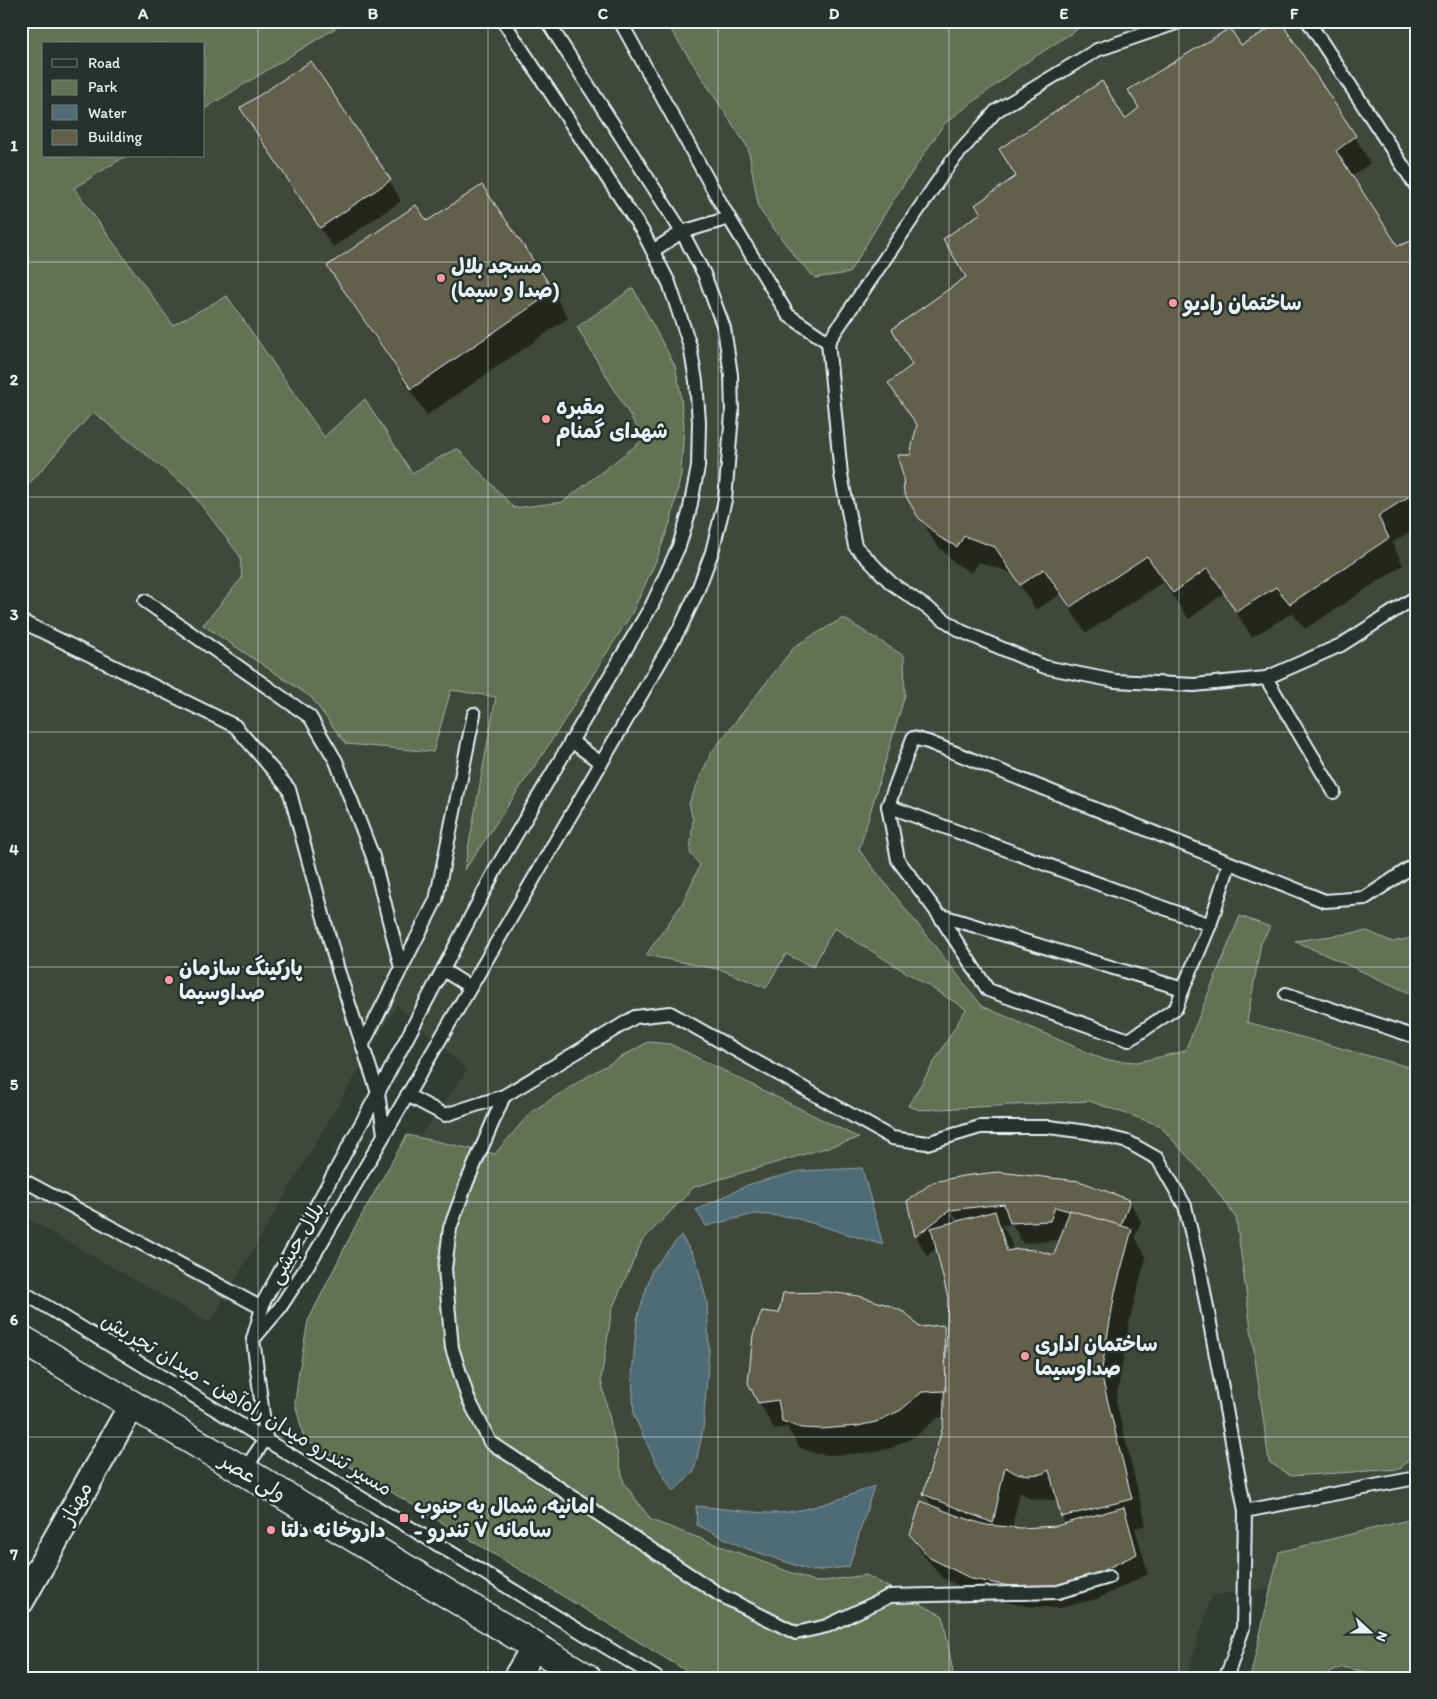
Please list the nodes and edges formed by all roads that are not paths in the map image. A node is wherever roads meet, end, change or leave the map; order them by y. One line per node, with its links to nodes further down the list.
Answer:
1 (503, 21): 9 (lane)
2 (547, 21): 8 (lane, بلال حبشی)
3 (620, 21): 7 (lane)
4 (1182, 21): 10 (lane)
5 (1308, 21): 6 (lane)
6 (1416, 186)
7 (729, 218): 8 (lane); 10 (lane)
8 (682, 232): 9 (lane); 17 (lane, بلال حبشی)
9 (654, 250): 16 (lane)
10 (828, 342): 14 (lane)
11 (1416, 597): 14 (lane)
12 (145, 601): 24 (lane)
13 (21, 621): 30 (lane)
14 (1266, 678): 18 (lane)
15 (474, 714): 24 (lane)
16 (571, 741): 17 (lane); 25 (lane)
17 (601, 763): 26 (lane, بلال حبشی)
18 (1334, 792)
19 (888, 806): 20 (lane); 22 (lane); 23 (lane)
20 (1229, 864): 21 (lane); 23 (lane)
21 (1416, 864)
22 (939, 915): 27 (lane); 27 (lane)
23 (1210, 925): 27 (lane)
24 (401, 968): 30 (lane)
25 (443, 970): 26 (lane); 31 (lane)
26 (470, 988): 32 (lane, بلال حبشی)
27 (1182, 989)
28 (1286, 994): 29 (lane)
29 (1416, 1037)
30 (362, 1044): 31 (lane)
31 (378, 1093): 34 (lane); 37 (lane)
32 (407, 1095): 33 (lane); 34 (lane, بلال حبشی)
33 (504, 1096): 44 (lane); 45 (lane)
34 (384, 1134): 39 (lane, بلال حبشی)
35 (21, 1179): 37 (lane)
36 (21, 1291): 41 (lane, مسیر تندرو میدان راه‌آهن - میدان تجریش)
37 (262, 1308): 39 (lane)
38 (21, 1339): 40 (main road, ولی عصر)
39 (253, 1339): 41 (lane)
40 (132, 1405): 42 (main road, ولی عصر); 46 (street, مهناز)
41 (266, 1438): 42 (lane); 50 (lane, مسیر تندرو میدان راه‌آهن - میدان تجریش)
42 (244, 1471): 47 (main road, ولی عصر)
43 (1416, 1478): 44 (lane)
44 (1245, 1511): 51 (lane)
45 (1109, 1577)
46 (21, 1601)
47 (534, 1646): 48 (street); 49 (main road, ولی عصر)
48 (516, 1678)
49 (587, 1678)
50 (657, 1678)
51 (1225, 1678)

